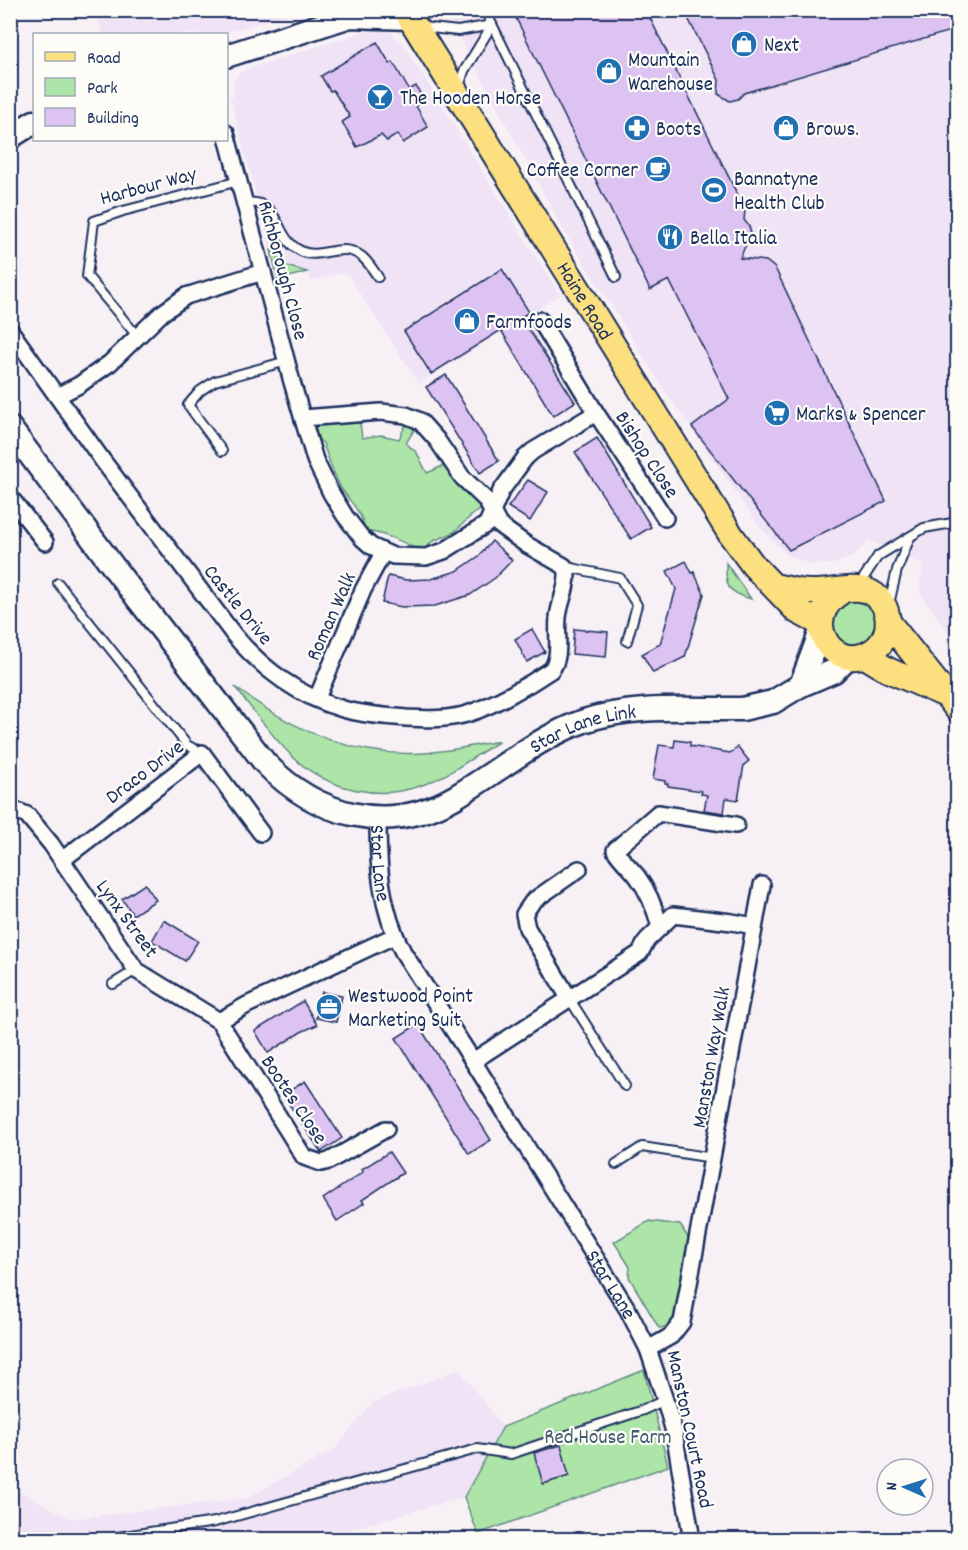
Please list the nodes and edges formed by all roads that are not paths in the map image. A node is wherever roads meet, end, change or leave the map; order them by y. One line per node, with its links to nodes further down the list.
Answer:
1 (485, 10): 4 (lane)
2 (352, 13): 3 (street); 5 (street)
3 (410, 18): 4 (lane); 6 (main road, Haine Road)
4 (492, 25): 6 (lane); 13 (lane)
5 (228, 55)
6 (457, 94): 33 (main road, Haine Road)
7 (33, 123): 8 (street)
8 (10, 137)
9 (228, 141): 10 (street, Richborough Close)
10 (239, 182): 11 (street, Richborough Close); 17 (lane, Harbour Way)
11 (244, 203): 12 (street, Richborough Close); 14 (lane)
12 (263, 272): 17 (street); 18 (street, Richborough Close)
13 (615, 277)
14 (378, 278)
15 (540, 320): 20 (street, Bishop Close)
16 (10, 330): 19 (street, Castle Drive)
17 (138, 337): 19 (street)
18 (287, 361): 21 (street, Richborough Close); 23 (lane)
19 (57, 396): 40 (street, Castle Drive)
20 (596, 413): 25 (street, Bishop Close); 26 (street, Bishop Close)
21 (303, 418): 25 (street); 30 (street, Richborough Close)
22 (10, 428): 44 (street, Star Lane)
23 (222, 451)
24 (10, 497): 29 (street)
25 (493, 513): 30 (street); 31 (street)
26 (665, 518)
27 (957, 522): 28 (lane)
28 (910, 537): 34 (lane); 35 (lane)
29 (45, 542)
30 (382, 553): 40 (street, Roman Walk)
31 (564, 567): 37 (lane); 40 (street, Castle Drive)
32 (58, 583): 42 (lane)
33 (774, 586): 34 (main road, Haine Road); 36 (main road, Haine Road)
34 (848, 590): 35 (main road, Haine Road); 36 (main road)
35 (888, 617): 38 (main road); 41 (main road, Haine Road)
36 (821, 627): 38 (main road, Haine Road); 39 (street)
37 (627, 641)
38 (856, 656): 39 (street, Star Lane Link); 41 (main road, Haine Road)
39 (801, 685): 44 (street, Star Lane Link)
40 (317, 698)
41 (951, 702)
42 (202, 753): 46 (street, Draco Drive); 47 (street, Draco Drive)
43 (12, 808): 47 (street, Lynx Street)
44 (378, 817): 52 (street, Star Lane)
45 (736, 825): 51 (street)
46 (261, 833)
47 (62, 860): 53 (street, Lynx Street)
48 (579, 869): 55 (street)
49 (762, 885): 50 (street, Manston Way Walk)
50 (754, 926): 51 (street); 60 (street, Manston Way Walk)
51 (660, 927): 55 (street)
52 (394, 936): 56 (street); 57 (street, Star Lane)
53 (136, 970): 54 (lane); 56 (street, Lynx Street)
54 (113, 984)
55 (569, 998): 57 (street); 58 (lane)
56 (219, 1021): 59 (street, Bootes Close)
57 (473, 1061): 63 (street, Star Lane)
58 (625, 1086)
59 (386, 1129)
60 (713, 1158): 61 (lane); 62 (street, Manston Way Walk)
61 (616, 1164)
62 (698, 1237): 63 (street, Manston Court Road)
63 (648, 1348): 64 (street, Manston Court Road)
64 (665, 1400): 65 (lane); 66 (street, Manston Court Road)
65 (98, 1539)
66 (692, 1539)

